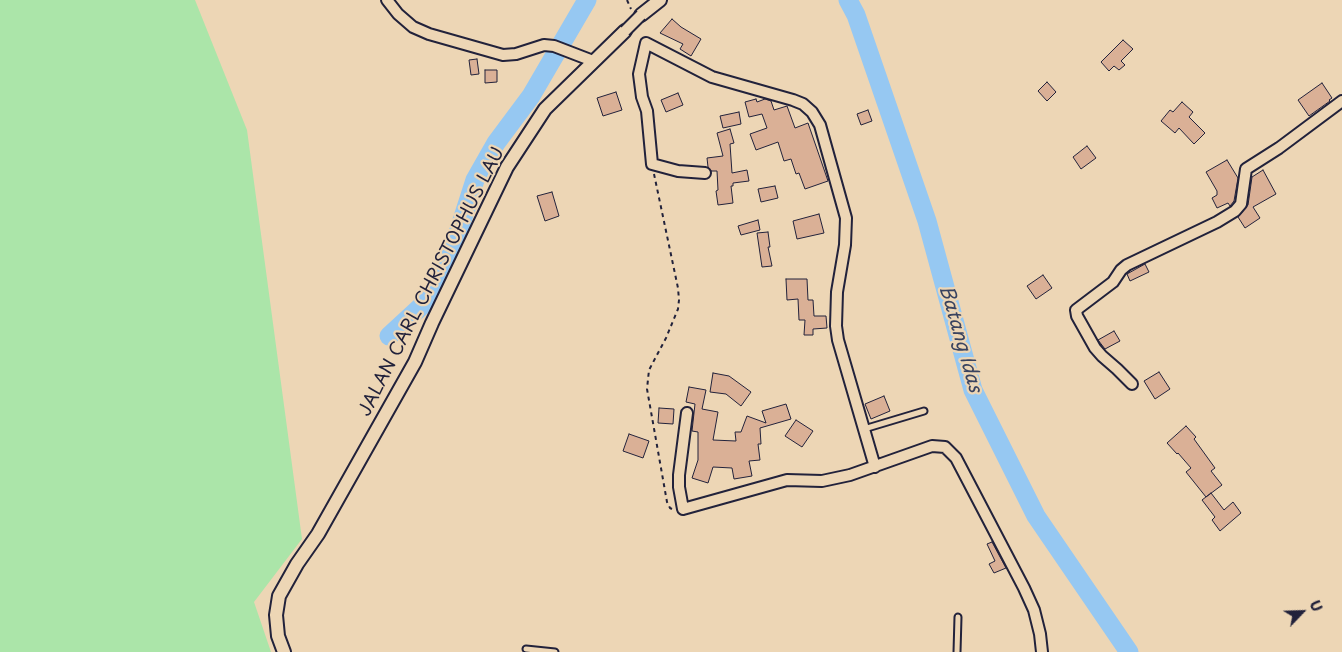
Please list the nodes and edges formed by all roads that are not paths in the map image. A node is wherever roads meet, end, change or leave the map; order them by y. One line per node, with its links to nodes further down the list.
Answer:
1 (387, 0): 5 (street)
2 (660, 0): 3 (street)
3 (641, 15): 4 (street, bridge)
4 (625, 31): 5 (street, JALAN CARL CHRISTOPHUS LAU)
5 (593, 61): 15 (street, JALAN CARL CHRISTOPHUS LAU)
6 (1342, 101): 8 (street)
7 (705, 173): 11 (street)
8 (1132, 384)
9 (924, 411): 11 (lane)
10 (687, 413): 12 (street)
11 (864, 429): 12 (street)
12 (875, 467): 18 (street)
13 (958, 617): 17 (lane)
14 (526, 648): 16 (lane)
15 (284, 652)
16 (555, 652)
17 (957, 652)
18 (1042, 652)

